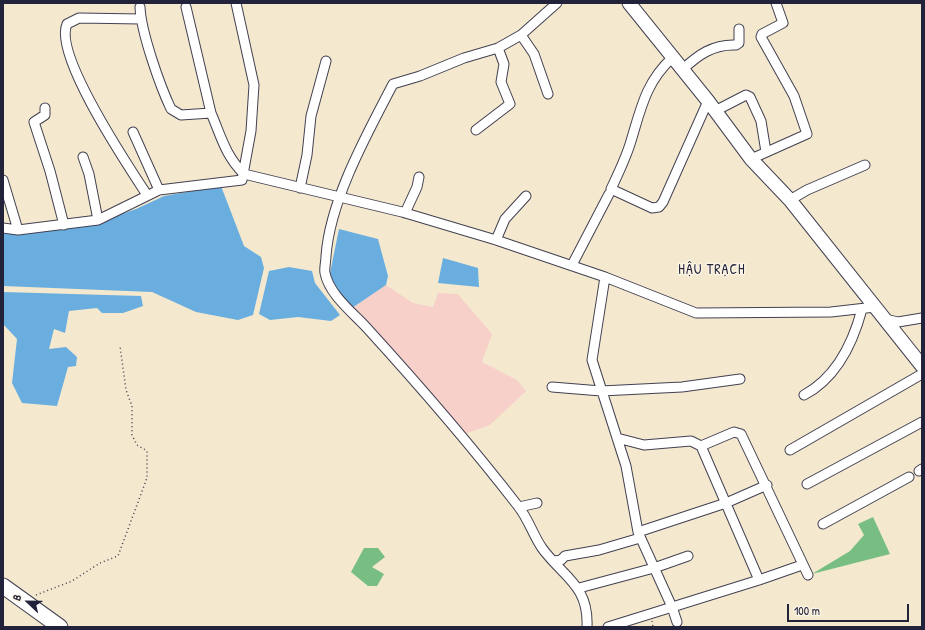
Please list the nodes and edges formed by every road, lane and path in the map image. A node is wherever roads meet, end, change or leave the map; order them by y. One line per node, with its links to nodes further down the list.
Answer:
1 (236, 3): 24 (street)
2 (557, 3): 9 (street)
3 (629, 3): 11 (street)
4 (776, 3): 20 (street)
5 (140, 7): 7 (street)
6 (186, 7): 17 (street)
7 (141, 19): 17 (street); 30 (street)
8 (739, 29): 13 (street)
9 (521, 35): 10 (street); 14 (street)
10 (498, 48): 18 (street); 32 (street)
11 (672, 58): 13 (street); 15 (street)
12 (326, 61): 27 (street)
13 (682, 70): 15 (street)
14 (548, 94)
15 (712, 106): 20 (street); 22 (street)
16 (45, 108): 36 (street)
17 (211, 113): 24 (street)
18 (476, 130)
19 (133, 132): 28 (street)
20 (766, 152): 22 (street)
21 (83, 157): 35 (street)
22 (751, 159): 33 (street)
23 (865, 165): 33 (street)
24 (244, 174): 27 (street); 28 (street)
25 (419, 177): 34 (street)
26 (3, 180): 38 (street)
27 (300, 188): 32 (street)
28 (159, 190): 30 (street)
29 (609, 194): 40 (street)
30 (147, 195): 35 (street)
31 (526, 196): 39 (street)
32 (340, 197): 34 (street); 62 (street)
33 (790, 200): 42 (street)
34 (405, 213): 39 (street)
35 (98, 220): 36 (street)
36 (64, 225): 38 (street)
37 (3, 228): 38 (street)
38 (18, 230)
39 (496, 240): 40 (street)
40 (572, 265): 41 (street)
41 (606, 277): 43 (street); 51 (street)
42 (875, 307): 43 (street); 44 (street)
43 (862, 309): 52 (street)
44 (885, 318): 45 (street); 47 (street)
45 (922, 318)
46 (120, 346): 73 (path)
47 (922, 366)
48 (922, 374): 56 (street)
49 (740, 379): 51 (street)
50 (552, 387): 51 (street)
51 (601, 391): 54 (street)
52 (804, 395)
53 (922, 422): 58 (street)
54 (617, 438): 55 (street); 64 (street)
55 (700, 446): 59 (street); 61 (street)
56 (790, 450)
57 (909, 477): 63 (street)
58 (807, 484)
59 (767, 485): 61 (street); 67 (street)
60 (538, 503): 62 (street)
61 (726, 503): 64 (street); 70 (street)
62 (519, 507): 66 (street)
63 (823, 524)
64 (639, 535): 66 (street); 68 (street)
65 (688, 556): 68 (street)
66 (554, 561): 72 (street)
67 (802, 565): 69 (street); 70 (street)
68 (654, 568): 72 (street); 74 (street)
69 (808, 575)
70 (759, 580): 74 (street)
71 (3, 586): 73 (main road)
72 (579, 588): 77 (street)
73 (23, 600): 76 (main road)
74 (672, 607): 75 (street); 78 (street)
75 (677, 622)
76 (60, 627)
77 (587, 627)
78 (608, 627)

